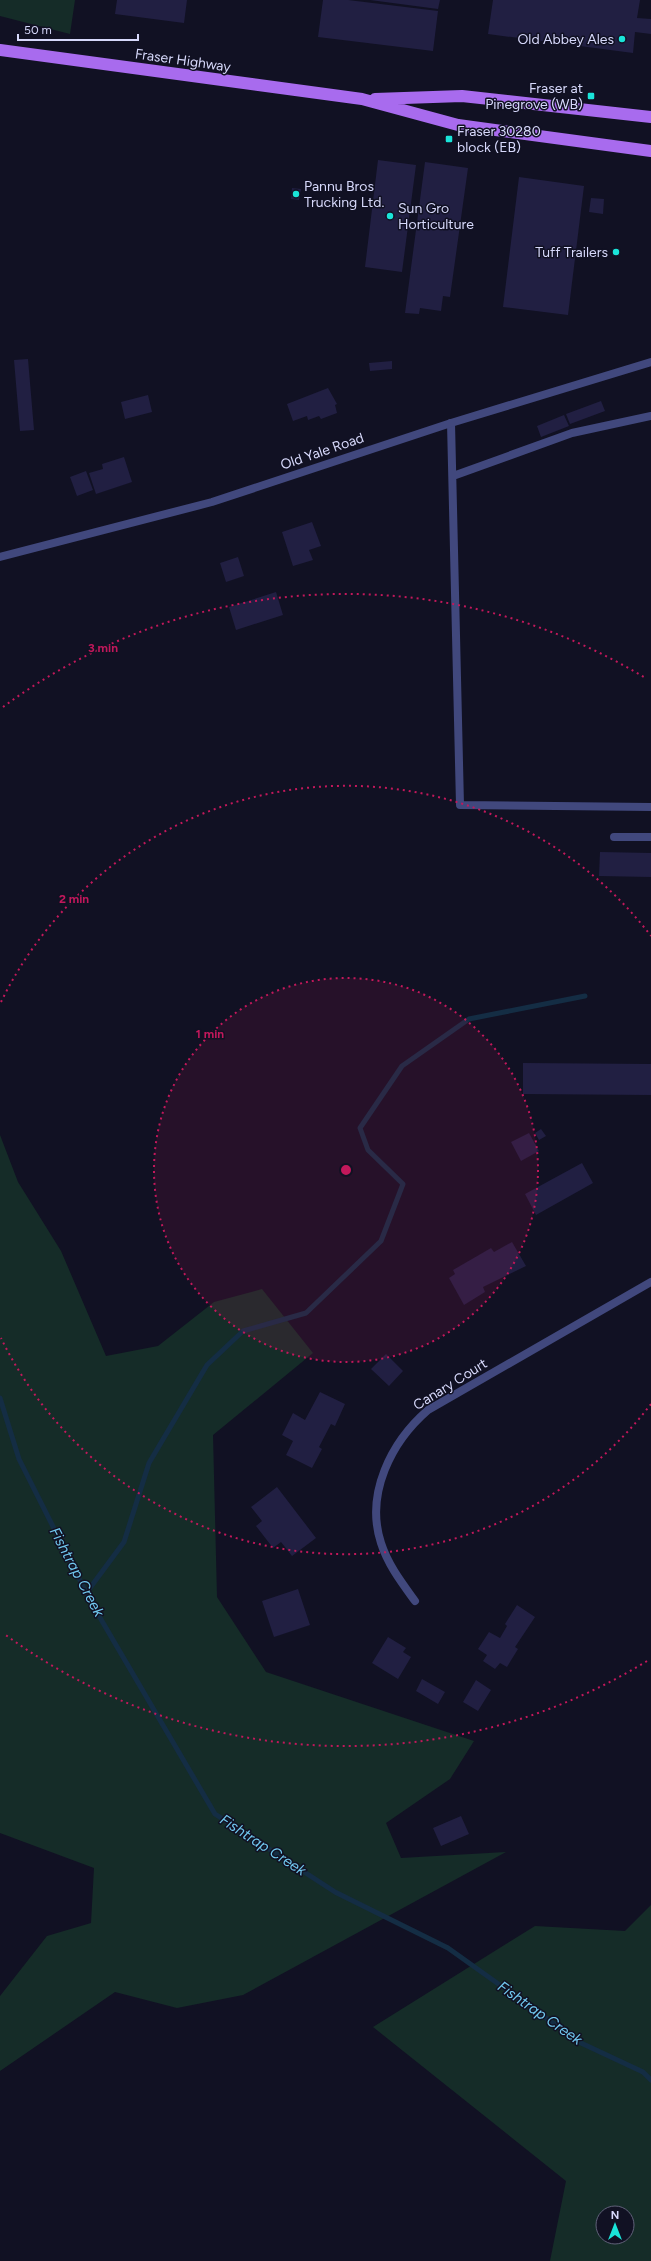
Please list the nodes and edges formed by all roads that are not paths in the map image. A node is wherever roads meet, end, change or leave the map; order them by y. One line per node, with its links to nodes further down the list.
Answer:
1 (0, 50): 2 (main road, Fraser Highway)
2 (362, 99): 3 (main road, Fraser Highway); 4 (main road, Fraser Highway)
3 (651, 117)
4 (651, 151)
5 (651, 362): 7 (street, Old Yale Road)
6 (651, 416): 8 (street)
7 (451, 423): 8 (street); 9 (street, Old Yale Road)
8 (453, 476): 10 (street)
9 (0, 557)
10 (651, 807)
11 (614, 837): 12 (street)
12 (651, 838)
13 (651, 1282): 14 (street, Canary Court)
14 (416, 1601)

